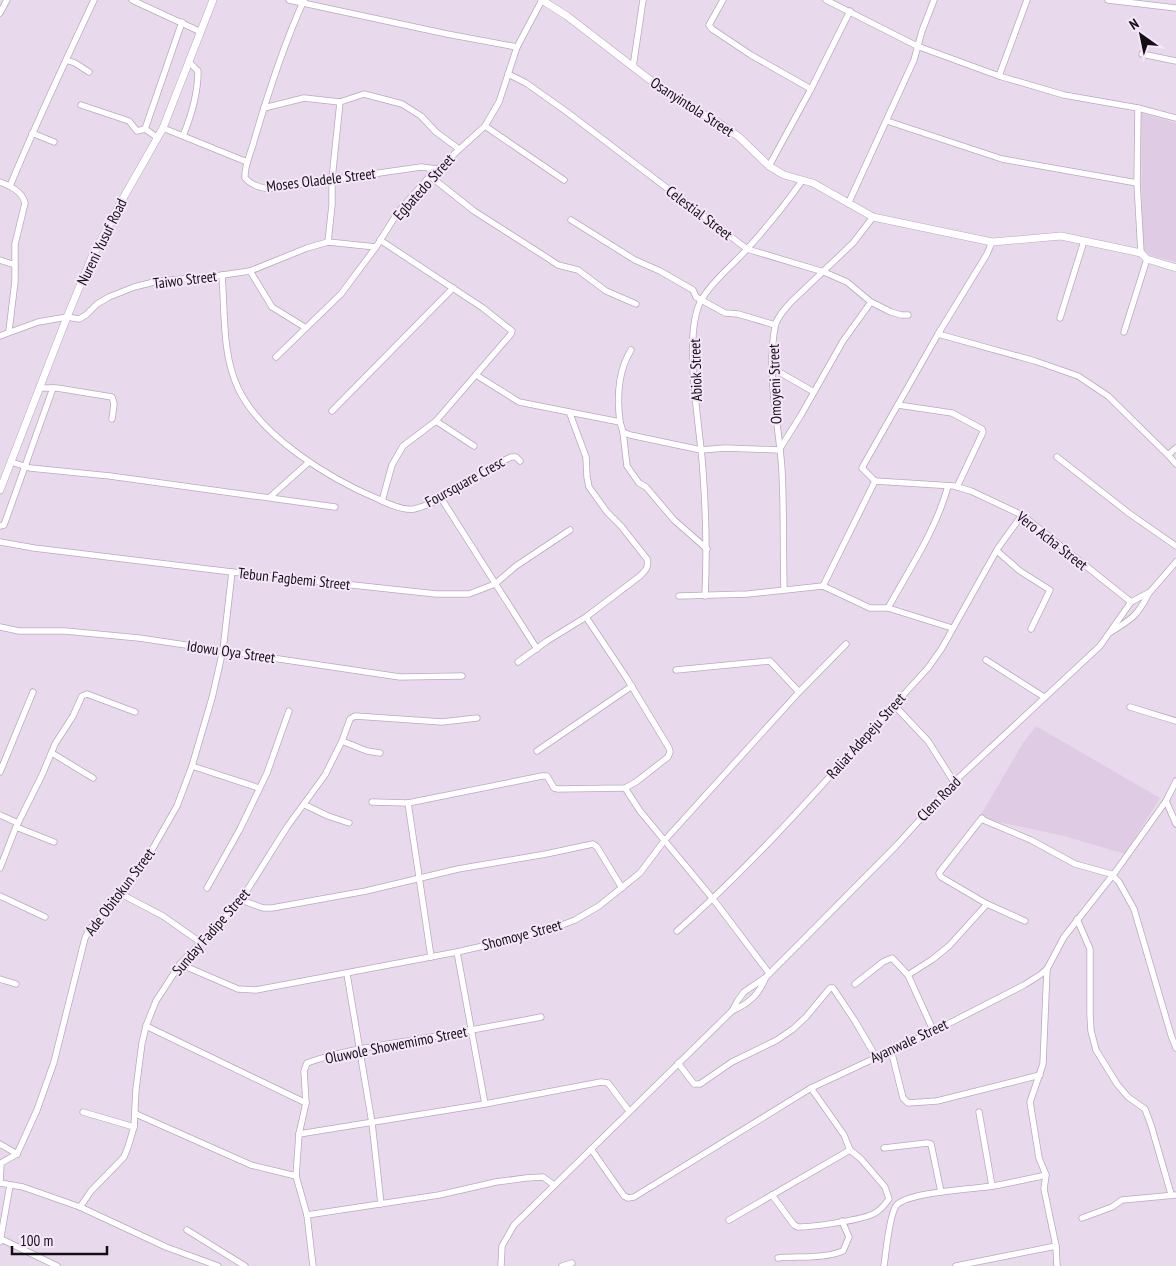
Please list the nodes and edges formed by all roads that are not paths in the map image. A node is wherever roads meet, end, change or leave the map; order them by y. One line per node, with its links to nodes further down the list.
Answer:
1 (7, 0): 17 (street)
2 (94, 0): 23 (street)
3 (132, 0): 18 (street)
4 (213, 0): 19 (street, Nureni Yusuf Road)
5 (289, 0): 13 (street)
6 (542, 0): 21 (street, Egbatedo Street); 26 (street, Osanyintola Street)
7 (642, 0): 26 (street)
8 (723, 0): 30 (street)
9 (826, 0): 16 (street)
10 (1027, 0): 29 (street)
11 (1108, 0): 14 (street)
12 (933, 1): 20 (street)
13 (303, 2): 21 (street); 33 (street)
14 (1142, 2): 15 (street)
15 (1176, 8)
16 (850, 11): 20 (street); 30 (street)
17 (0, 13)
18 (182, 22): 19 (street); 39 (street)
19 (201, 32): 25 (street, Nureni Yusuf Road)
20 (918, 46): 29 (street); 36 (street)
21 (517, 47): 28 (street, Egbatedo Street)
22 (1142, 54): 24 (street)
23 (66, 60): 27 (street); 40 (street)
24 (1176, 61)
25 (190, 63): 38 (street, Nureni Yusuf Road); 41 (street)
26 (633, 66): 46 (street, Osanyintola Street)
27 (89, 72)
28 (508, 74): 37 (street, Egbatedo Street); 63 (street, Celestial Street)
29 (999, 76): 34 (street)
30 (811, 89): 46 (street)
31 (340, 102): 33 (street); 44 (street); 49 (street)
32 (81, 105): 39 (street)
33 (264, 108): 45 (street)
34 (1138, 108): 35 (street); 53 (street)
35 (1176, 118)
36 (887, 121): 53 (street); 55 (street)
37 (485, 126): 44 (street, Egbatedo Street); 50 (street)
38 (163, 128): 41 (street); 42 (street, Nureni Yusuf Road)
39 (145, 129): 42 (street)
40 (32, 133): 43 (street); 54 (street)
41 (183, 136): 45 (street)
42 (158, 138): 77 (street, Nureni Yusuf Road)
43 (54, 142)
44 (459, 149): 47 (street, Egbatedo Street)
45 (247, 162): 49 (street, Moses Oladele Street)
46 (769, 166): 51 (street, Osanyintola Street)
47 (437, 169): 48 (street, Egbatedo Street); 49 (street, Moses Oladele Street)
48 (430, 176): 58 (street, Egbatedo Street); 75 (street)
49 (332, 179): 60 (street)
50 (564, 180)
51 (802, 181): 55 (street, Osanyintola Street); 63 (street, Abiok Street)
52 (0, 182): 54 (street)
53 (1137, 184): 64 (street)
54 (10, 186): 67 (street)
55 (848, 204): 56 (street, Osanyintola Street)
56 (873, 217): 61 (street, Osanyintola Street); 70 (street, Omoyeni Street)
57 (571, 220): 73 (street)
58 (380, 240): 62 (street, Egbatedo Street); 72 (street)
59 (1084, 241): 61 (street, Osanyintola Street); 64 (street, Osanyintola Street); 78 (street)
60 (328, 242): 62 (street, Taiwo Street); 69 (street, Taiwo Street)
61 (992, 242): 83 (street)
62 (376, 247): 80 (street, Egbatedo Street)
63 (747, 249): 70 (street, Celestial Street); 73 (street, Abiok Street)
64 (1141, 253): 65 (street)
65 (1146, 259): 68 (street); 82 (street)
66 (0, 260): 67 (street)
67 (15, 265): 81 (street)
68 (1176, 268)
69 (250, 271): 71 (street, Taiwo Street); 80 (street)
70 (824, 272): 74 (street, Celestial Street); 79 (street, Omoyeni Street)
71 (222, 275): 77 (street, Taiwo Street); 107 (street, Foursquare Cresc)
72 (453, 288): 88 (street); 93 (street)
73 (701, 300): 79 (street); 101 (street, Abiok Street)
74 (870, 302): 76 (street, Celestial Street); 91 (street)
75 (636, 304)
76 (908, 315)
77 (67, 318): 81 (street, Taiwo Street); 89 (street, Nureni Yusuf Road)
78 (1060, 318)
79 (775, 325): 87 (street, Omoyeni Street)
80 (306, 328): 86 (street, Egbatedo Street)
81 (10, 331): 84 (street, Taiwo Street)
82 (1124, 332)
83 (938, 334): 92 (street); 103 (street)
84 (0, 336)
85 (631, 350): 97 (street)
86 (276, 357)
87 (772, 368): 91 (street); 102 (street, Omoyeni Street)
88 (476, 375): 94 (street); 96 (street)
89 (40, 388): 90 (street); 106 (street, Nureni Yusuf Road)
90 (53, 388): 95 (street); 109 (street)
91 (814, 392): 102 (street)
92 (898, 405): 110 (street); 112 (street)
93 (332, 412)
94 (570, 414): 97 (street); 135 (street)
95 (112, 419)
96 (436, 421): 99 (street); 116 (street)
97 (620, 422): 98 (street)
98 (623, 432): 101 (street); 123 (street)
99 (474, 446)
100 (1176, 448): 103 (street)
101 (701, 450): 102 (street); 123 (street, Abiok Street)
102 (779, 450): 129 (street, Omoyeni Street)
103 (1168, 455): 108 (street)
104 (1057, 456): 122 (street)
105 (520, 461): 115 (street, Foursquare Cresc)
106 (11, 462): 109 (street); 113 (street, Nureni Yusuf Road)
107 (309, 462): 114 (street); 116 (street, Foursquare Cresc)
108 (1176, 464)
109 (25, 467): 114 (street); 119 (street)
110 (875, 481): 111 (street, Vero Acha Street); 128 (street)
111 (948, 486): 112 (street, Vero Acha Street); 134 (street)
112 (957, 487): 118 (street, Vero Acha Street)
113 (0, 490)
114 (270, 497): 117 (street)
115 (441, 498): 116 (street, Foursquare Cresc); 127 (street)
116 (382, 501)
117 (335, 508)
118 (1022, 516): 124 (street, Raliat Adepeju Street); 133 (street, Vero Acha Street)
119 (0, 526)
120 (570, 530): 127 (street, Tebun Fagbemi Street)
121 (0, 542): 126 (street, Tebun Fagbemi Street)
122 (1176, 546)
123 (707, 550): 132 (street, Abiok Street)
124 (997, 551): 137 (street, Raliat Adepeju Street); 138 (street)
125 (1176, 562): 130 (street, Clem Road)
126 (232, 572): 127 (street, Tebun Fagbemi Street); 142 (street, Ade Obitokun Street)
127 (495, 584): 141 (street)
128 (823, 586): 129 (street); 134 (street)
129 (784, 589): 132 (street)
130 (1150, 592): 133 (street, Clem Road); 139 (street)
131 (679, 596): 132 (street)
132 (705, 596)
133 (1131, 602): 139 (street, Clem Road)
134 (888, 608): 137 (street)
135 (586, 617): 141 (street); 147 (street)
136 (0, 627): 142 (street, Idowu Oya Street)
137 (952, 628): 151 (street, Raliat Adepeju Street)
138 (1031, 629)
139 (1108, 635): 150 (street, Clem Road)
140 (846, 644): 149 (street, Shomoye Street)
141 (536, 649): 144 (street)
142 (223, 650): 146 (street, Idowu Oya Street); 161 (street, Ade Obitokun Street)
143 (986, 660): 150 (street)
144 (518, 662)
145 (676, 670): 149 (street)
146 (462, 676)
147 (632, 686): 158 (street); 167 (street)
148 (33, 692): 162 (street)
149 (799, 692): 176 (street, Shomoye Street)
150 (1044, 697): 165 (street, Clem Road)
151 (894, 705): 165 (street); 185 (street, Raliat Adepeju Street)
152 (1130, 707): 156 (street)
153 (289, 711): 166 (street)
154 (136, 712): 159 (street)
155 (477, 718): 157 (street, Sunday Fadipe Street)
156 (1176, 721)
157 (342, 741): 160 (street); 171 (street, Sunday Fadipe Street)
158 (537, 751)
159 (52, 753): 163 (street); 175 (street)
160 (380, 754)
161 (192, 766): 166 (street); 183 (street, Ade Obitokun Street)
162 (0, 772)
163 (93, 778)
164 (1176, 781): 168 (street, Ayanwale Street)
165 (954, 782): 198 (street, Clem Road)
166 (259, 788): 181 (street)
167 (625, 788): 170 (street); 176 (street)
168 (1166, 801): 174 (street); 179 (street, Ayanwale Street)
169 (372, 802): 170 (street)
170 (408, 802): 180 (street)
171 (305, 805): 173 (street); 186 (street, Sunday Fadipe Street)
172 (0, 815): 175 (street)
173 (350, 823)
174 (1176, 824)
175 (17, 825): 177 (street); 178 (street)
176 (664, 841): 182 (street, Shomoye Street); 185 (street)
177 (54, 842)
178 (0, 868)
179 (1112, 874): 187 (street); 189 (street, Ayanwale Street); 208 (street)
180 (419, 878): 182 (street); 186 (street); 194 (street)
181 (207, 888)
182 (622, 888): 193 (street, Shomoye Street)
183 (121, 894): 192 (street); 228 (street, Ade Obitokun Street)
184 (0, 896): 188 (street)
185 (713, 899): 191 (street, Raliat Adepeju Street); 198 (street)
186 (241, 900): 192 (street, Sunday Fadipe Street)
187 (987, 904): 190 (street); 199 (street)
188 (45, 917)
189 (1077, 919): 196 (street, Ayanwale Street); 237 (street)
190 (1025, 921)
191 (677, 931)
192 (200, 942): 195 (street, Sunday Fadipe Street)
193 (457, 952): 194 (street, Shomoye Street); 207 (street)
194 (431, 956): 197 (street, Shomoye Street)
195 (180, 964): 197 (street, Shomoye Street); 205 (street, Sunday Fadipe Street)
196 (1047, 969): 206 (street, Ayanwale Street); 213 (street)
197 (347, 974): 209 (street)
198 (768, 975): 203 (street, Clem Road); 203 (street)
199 (908, 975): 202 (street); 206 (street)
200 (0, 979): 201 (street)
201 (16, 984)
202 (855, 984)
203 (732, 1011): 212 (street, Clem Road)
204 (541, 1017): 207 (street, Oluwole Showemimo Street)
205 (146, 1026): 215 (street); 220 (street, Sunday Fadipe Street)
206 (933, 1030): 210 (street, Ayanwale Street)
207 (471, 1031): 209 (street, Oluwole Showemimo Street); 216 (street)
208 (1176, 1048)
209 (360, 1049): 215 (street, Oluwole Showemimo Street); 221 (street)
210 (891, 1050): 211 (street, Ayanwale Street); 213 (street)
211 (876, 1057): 212 (street); 214 (street, Ayanwale Street)
212 (678, 1063): 217 (street, Clem Road)
213 (1040, 1075): 230 (street)
214 (811, 1088): 226 (street, Ayanwale Street); 227 (street)
215 (306, 1103): 223 (street, Oluwole Showemimo Street)
216 (485, 1104): 217 (street); 221 (street)
217 (629, 1111): 226 (street, Clem Road)
218 (83, 1112): 222 (street)
219 (979, 1112): 235 (street)
220 (136, 1114): 222 (street, Sunday Fadipe Street); 231 (street)
221 (372, 1123): 223 (street); 239 (street)
222 (134, 1127): 240 (street, Sunday Fadipe Street)
223 (299, 1134): 231 (street, Oluwole Showemimo Street)
224 (0, 1144): 228 (street)
225 (884, 1148): 236 (street)
226 (591, 1149): 234 (street, Clem Road)
227 (850, 1150): 238 (street); 244 (street)
228 (17, 1154): 229 (street)
229 (1, 1162): 232 (street)
230 (1046, 1175): 235 (street); 247 (street)
231 (296, 1176): 241 (street, Oluwole Showemimo Street)
232 (0, 1183): 233 (street)
233 (10, 1185): 240 (street); 246 (street)
234 (554, 1185): 239 (street); 254 (street, Clem Road)
235 (992, 1186): 236 (street)
236 (941, 1192): 256 (street)
237 (1174, 1194): 242 (street)
238 (772, 1195): 243 (street); 244 (street)
239 (381, 1204): 241 (street)
240 (80, 1207): 251 (street)
241 (307, 1215): 253 (street, Oluwole Showemimo Street)
242 (1082, 1218)
243 (729, 1220)
244 (842, 1221): 248 (street)
245 (186, 1230): 252 (street)
246 (0, 1240): 250 (street)
247 (1056, 1246): 257 (street); 258 (street)
248 (778, 1258)
249 (572, 1263): 255 (street)
250 (57, 1266)
251 (218, 1266)
252 (245, 1266)
253 (312, 1266)
254 (501, 1266)
255 (562, 1266)
256 (884, 1266)
257 (956, 1266)
258 (1057, 1266)

